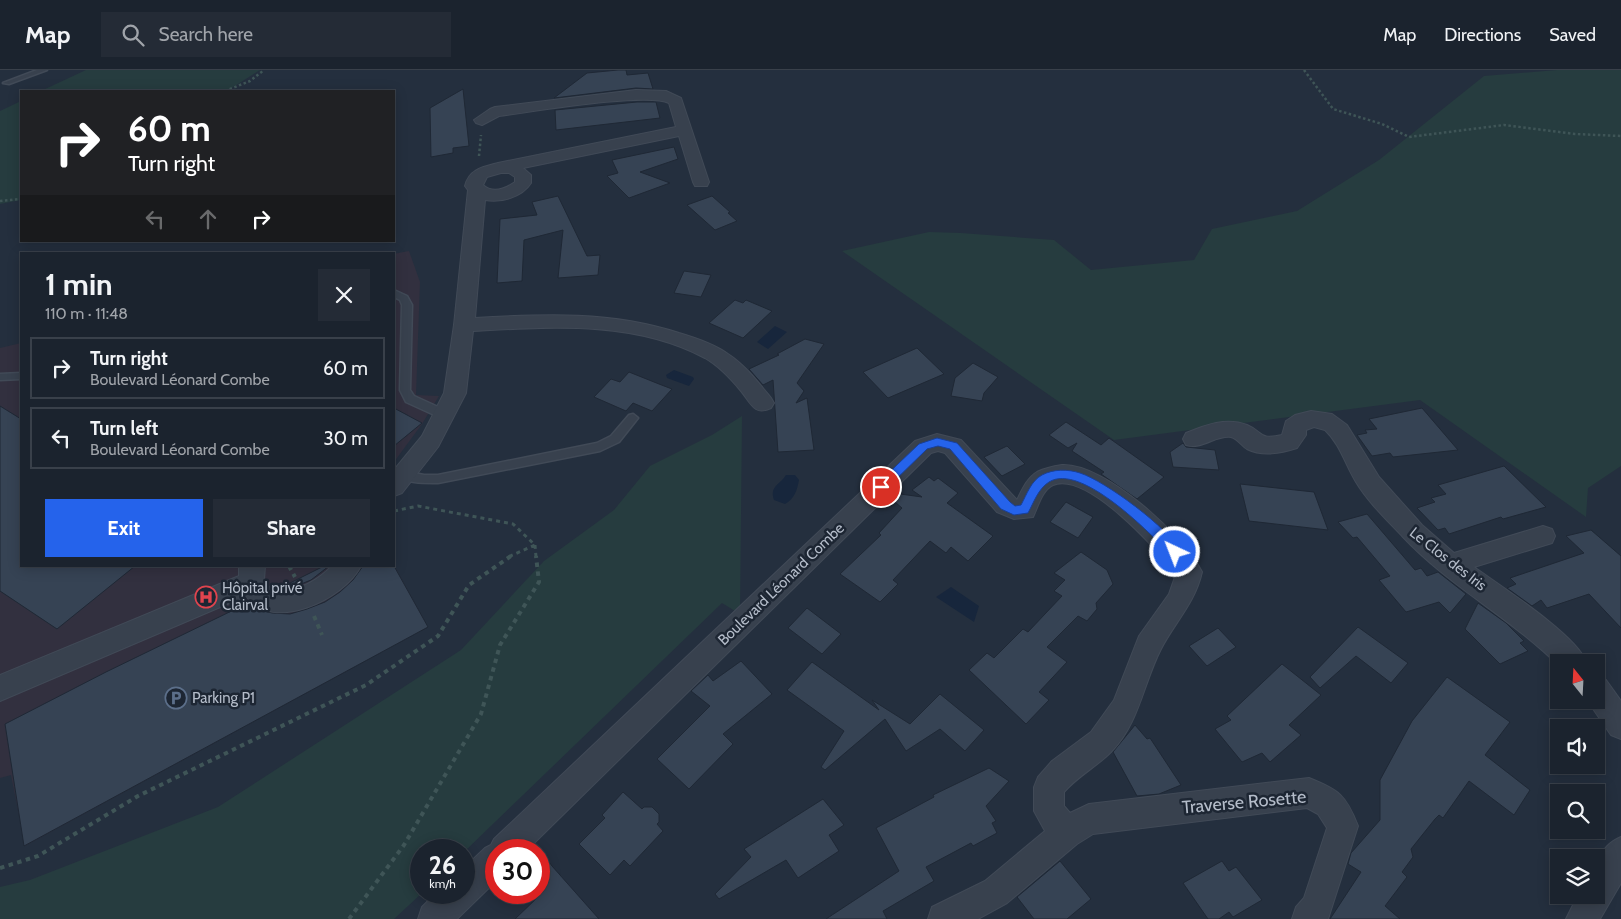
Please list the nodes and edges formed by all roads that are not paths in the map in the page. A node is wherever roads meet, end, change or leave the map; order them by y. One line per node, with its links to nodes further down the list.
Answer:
1 (34, 70): 3 (lane)
2 (44, 70): 3 (lane)
3 (3, 85)
4 (482, 120): 5 (street)
5 (684, 130): 6 (street); 7 (street)
6 (498, 168): 8 (street); 8 (street)
7 (701, 182)
8 (477, 190): 10 (street)
9 (395, 294): 14 (lane)
10 (464, 325): 13 (street); 14 (street)
11 (20, 376): 12 (lane)
12 (0, 377)
13 (763, 403)
14 (445, 415): 17 (street)
15 (633, 418): 17 (lane)
16 (1194, 439): 19 (street, Le Clos des Iris)
17 (398, 483)
18 (1543, 536): 19 (street)
19 (1451, 564): 23 (street, Le Clos des Iris)
20 (347, 567): 21 (street)
21 (251, 574): 22 (street)
22 (103, 643): 24 (street); 25 (street)
23 (1565, 654)
24 (0, 669)
25 (0, 688)
26 (1605, 702): 27 (street)
27 (1621, 725)
28 (1066, 832): 29 (street, Boulevard Léonard Combe); 37 (street); 38 (street, Traverse Rosette)
29 (516, 839)
30 (1621, 852): 33 (street)
31 (485, 869): 32 (street)
32 (475, 879)
33 (1605, 880)
34 (449, 904): 36 (street)
35 (1591, 904): 39 (street)
36 (434, 919)
37 (944, 919)
38 (1308, 919)
39 (1582, 919)

